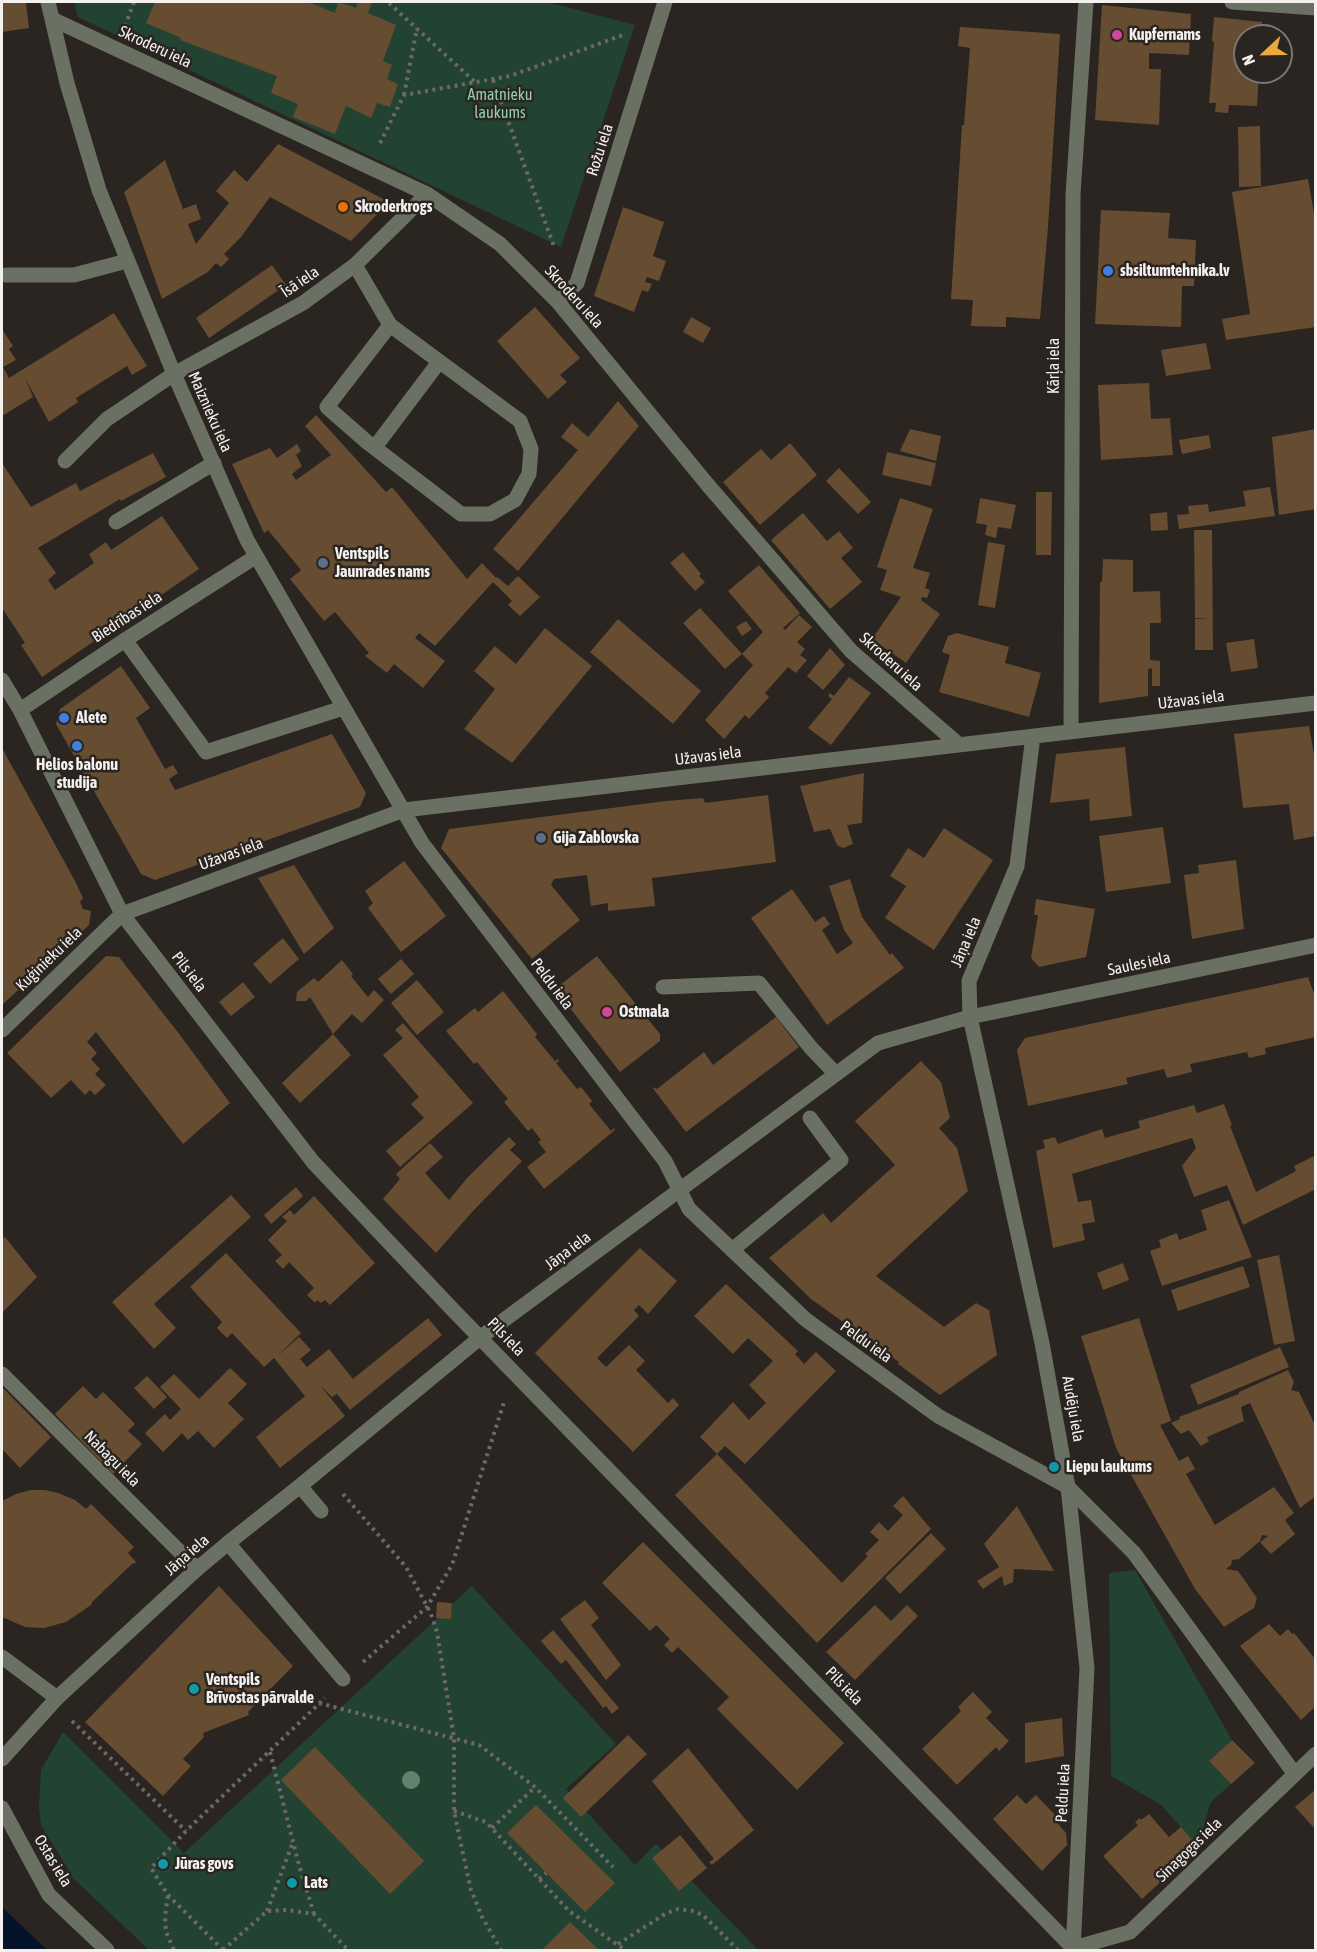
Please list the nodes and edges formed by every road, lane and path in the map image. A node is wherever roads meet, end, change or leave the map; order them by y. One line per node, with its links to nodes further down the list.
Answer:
1 (48, 2): 7 (street, Maiznieku iela)
2 (665, 2): 19 (street, Rožu iela)
3 (1086, 2): 33 (street, Kārļa iela)
4 (1232, 2): 6 (street)
5 (389, 3): 8 (path)
6 (1316, 8)
7 (52, 19): 14 (street, Skroderu iela); 16 (street, Maiznieku iela)
8 (417, 28): 11 (path); 12 (path)
9 (623, 35): 10 (path)
10 (493, 80): 11 (path); 15 (path)
11 (476, 82): 12 (path)
12 (404, 95): 13 (path)
13 (380, 142)
14 (427, 194): 17 (street, Īsā iela); 19 (street, Skroderu iela)
15 (555, 249)
16 (127, 261): 18 (street); 22 (street, Maiznieku iela)
17 (355, 265): 20 (street); 22 (street, Īsā iela)
18 (6, 275)
19 (558, 302): 35 (street, Skroderu iela)
20 (390, 325): 21 (street); 23 (street)
21 (439, 362): 23 (street); 23 (street)
22 (174, 374): 24 (street, Īsā iela); 25 (street, Maiznieku iela)
23 (375, 447)
24 (64, 461)
25 (213, 463): 26 (street); 27 (street, Maiznieku iela)
26 (116, 522)
27 (255, 557): 28 (street, Biedrības iela); 31 (street, Maiznieku iela)
28 (125, 640): 31 (street); 32 (street, Biedrības iela)
29 (2, 680): 32 (street, Pils iela)
30 (1316, 703): 33 (street, Užavas iela)
31 (343, 708): 36 (street, Maiznieku iela)
32 (20, 710): 37 (street, Pils iela)
33 (1071, 732): 34 (street, Užavas iela)
34 (1033, 736): 35 (street, Užavas iela); 40 (street, Jāņa iela)
35 (958, 744): 36 (street, Užavas iela)
36 (404, 810): 37 (street, Užavas iela); 44 (street, Peldu iela)
37 (122, 914): 41 (street, Kuģinieku iela); 46 (street, Pils iela)
38 (1316, 945): 40 (street, Saules iela)
39 (663, 987): 42 (street)
40 (970, 1017): 42 (street, Jāņa iela); 51 (street, Audēju iela)
41 (2, 1030)
42 (836, 1074): 44 (street, Jāņa iela)
43 (810, 1118): 45 (street)
44 (680, 1191): 45 (street, Peldu iela); 46 (street, Jāņa iela)
45 (732, 1251): 51 (street, Peldu iela)
46 (481, 1337): 49 (street, Jāņa iela); 85 (street, Pils iela)
47 (2, 1374): 54 (street, Nabagu iela)
48 (508, 1389): 55 (path)
49 (321, 1468): 50 (street, Jāņa iela); 55 (path)
50 (300, 1486): 52 (street); 53 (street, Jāņa iela)
51 (1068, 1486): 64 (street); 85 (street, Peldu iela)
52 (321, 1511)
53 (228, 1543): 54 (street, Jāņa iela); 57 (street)
54 (197, 1569): 58 (street, Jāņa iela)
55 (427, 1607): 57 (path); 60 (path)
56 (2, 1657): 58 (street)
57 (343, 1679): 59 (path)
58 (57, 1698): 63 (street, Jāņa iela); 69 (path)
59 (319, 1703): 60 (path); 61 (path)
60 (454, 1738): 65 (path); 67 (path)
61 (270, 1752): 69 (path); 70 (path)
62 (1316, 1754): 64 (street, Sinagogas iela)
63 (2, 1759)
64 (1294, 1773): 85 (street, Sinagogas iela)
65 (535, 1787): 68 (path); 71 (path)
66 (2, 1808): 78 (street, Ostas iela)
67 (454, 1811): 68 (path); 82 (path)
68 (492, 1828): 73 (path)
69 (186, 1830): 74 (path)
70 (293, 1842): 75 (path); 76 (path)
71 (613, 1867)
72 (546, 1873): 73 (path)
73 (539, 1879): 77 (path)
74 (168, 1895): 79 (path); 80 (path)
75 (267, 1911): 76 (path); 80 (path)
76 (314, 1914): 81 (path)
77 (618, 1944): 83 (path); 84 (path)
78 (107, 1950)
79 (174, 1950)
80 (223, 1950)
81 (348, 1950)
82 (501, 1950)
83 (625, 1950)
84 (738, 1950)
85 (1075, 1950)

